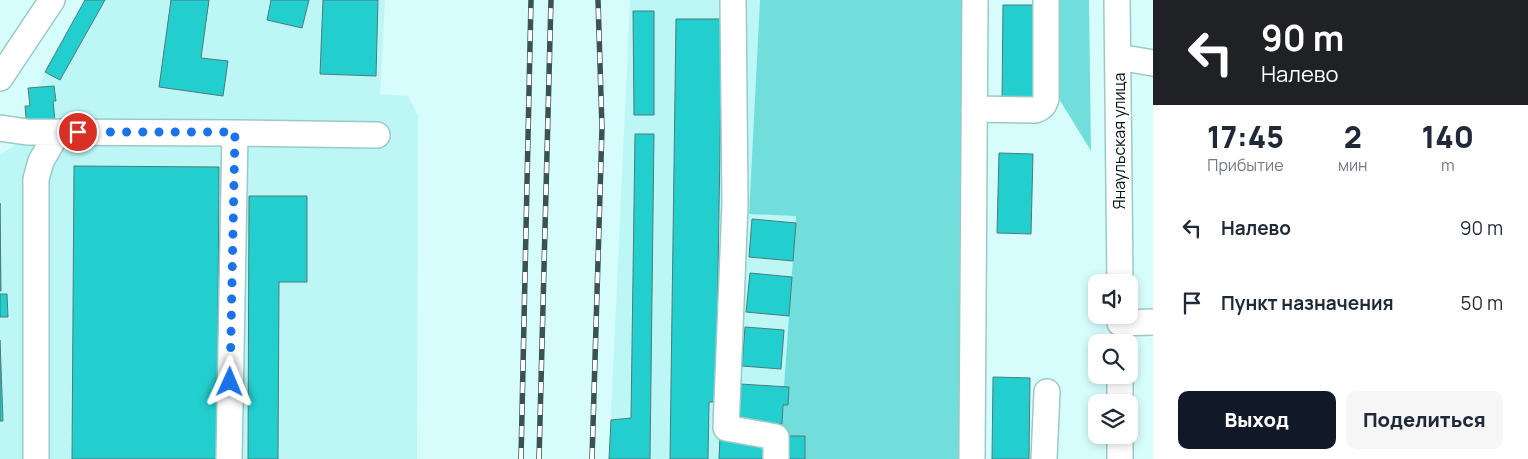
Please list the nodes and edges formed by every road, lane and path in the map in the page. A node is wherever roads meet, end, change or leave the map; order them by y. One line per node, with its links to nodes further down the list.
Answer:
1 (52, 0): 8 (street)
2 (733, 0): 21 (street)
3 (974, 0): 9 (street)
4 (1046, 0): 9 (street)
5 (1117, 0): 6 (street, Янаульская улица)
6 (1118, 56): 7 (street); 14 (street, Янаульская улица)
7 (1153, 63)
8 (0, 78)
9 (974, 109): 22 (street)
10 (0, 128): 11 (street)
11 (58, 132): 12 (street); 19 (street)
12 (235, 132): 13 (street); 20 (street)
13 (377, 135)
14 (1120, 274)
15 (1153, 322): 16 (street)
16 (1120, 327)
17 (1047, 392): 23 (street)
18 (1120, 444): 24 (street)
19 (36, 459)
20 (229, 459)
21 (776, 459)
22 (972, 459)
23 (1044, 459)
24 (1120, 459)

